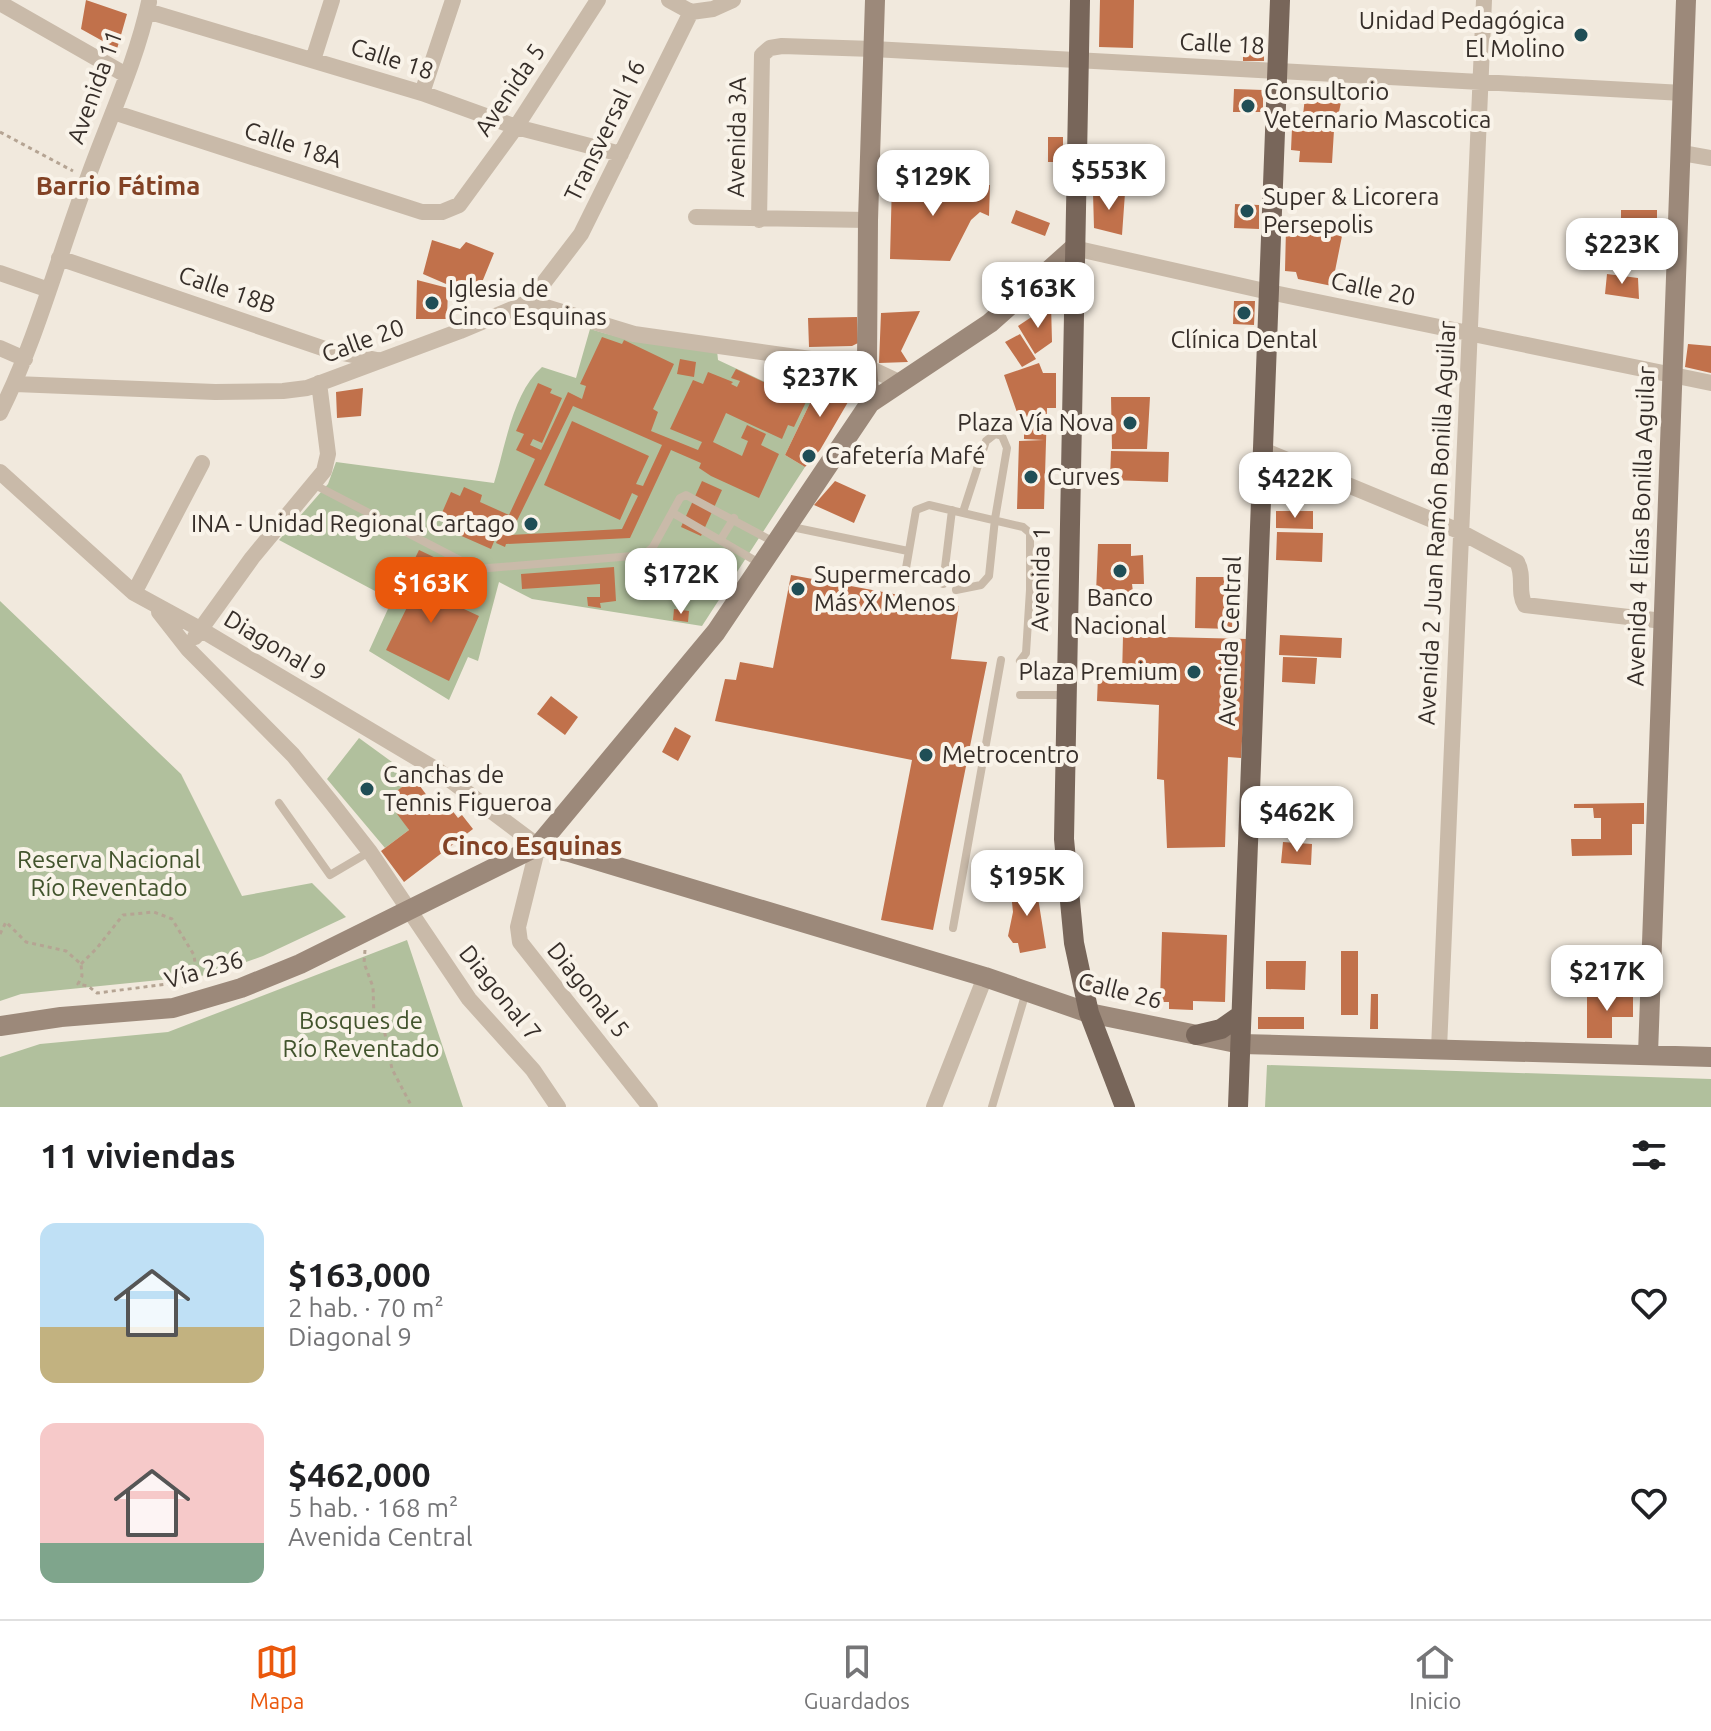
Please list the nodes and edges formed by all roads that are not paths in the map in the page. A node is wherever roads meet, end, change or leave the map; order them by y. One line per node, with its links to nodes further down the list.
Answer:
1 (332, 0): 16 (street)
2 (453, 0): 21 (street)
3 (598, 0): 24 (street, Avenida 5)
4 (669, 0): 13 (street)
5 (733, 0): 13 (street)
6 (875, 0): 14 (street)
7 (1080, 0): 17 (main road, Avenida 1)
8 (1280, 0): 18 (main road, Avenida Central)
9 (1484, 0): 20 (street, Avenida 2 Juan Ramón Bonilla Aguilar)
10 (1686, 0): 22 (street, Avenida 4 Elías Bonilla Aguilar)
11 (0, 3): 19 (street)
12 (149, 5): 16 (street, Calle 18); 19 (street, Avenida 11)
13 (691, 12): 26 (street, Transversal 16)
14 (873, 49): 15 (street, Calle 18); 17 (street, Calle 18); 31 (street)
15 (762, 55): 30 (street, Avenida 3A)
16 (313, 60): 21 (street, Calle 18)
17 (1080, 60): 18 (street, Calle 18); 32 (main road, Avenida 1)
18 (1277, 71): 20 (street, Calle 18); 38 (main road, Avenida Central)
19 (126, 75): 23 (street, Avenida 11)
20 (1480, 82): 22 (street, Calle 18); 40 (street, Avenida 2 Juan Ramón Bonilla Aguilar)
21 (422, 93): 24 (street, Calle 18)
22 (1683, 93): 25 (street, Avenida 4 Elías Bonilla Aguilar)
23 (113, 112): 28 (street, Calle 18A); 33 (street, Avenida 11)
24 (516, 127): 26 (street, Calle 18); 28 (street, Avenida 5)
25 (1682, 153): 27 (street); 45 (street, Avenida 4 Elías Bonilla Aguilar)
26 (621, 154): 39 (street, Transversal 16)
27 (1711, 158)
28 (459, 205)
29 (696, 217): 30 (street)
30 (759, 220): 31 (street)
31 (868, 220): 44 (street)
32 (1074, 248): 35 (main road, Avenida 1); 36 (street); 38 (street, Calle 20)
33 (59, 258): 37 (street, Avenida 11); 43 (street, Calle 18B)
34 (0, 273): 37 (street)
35 (1074, 274): 36 (main road); 76 (main road, Avenida 1)
36 (1028, 289): 47 (street)
37 (49, 290): 42 (street, Avenida 11)
38 (1269, 292): 40 (street, Calle 20); 52 (main road, Avenida Central)
39 (529, 302): 43 (street, Calle 20); 44 (street)
40 (1471, 333): 45 (street, Calle 20); 61 (street, Avenida 2 Juan Ramón Bonilla Aguilar)
41 (0, 348): 42 (street)
42 (25, 359): 49 (street, Avenida 11)
43 (381, 361): 46 (street, Calle 20)
44 (867, 367): 47 (street); 50 (street)
45 (1673, 376): 48 (street, Calle 20); 71 (street, Avenida 4 Elías Bonilla Aguilar)
46 (319, 383): 49 (street, Calle 20); 55 (street)
47 (901, 383): 50 (street)
48 (1711, 383)
49 (15, 384): 51 (street, Avenida 11)
50 (870, 403): 62 (street)
51 (0, 413)
52 (1263, 450): 61 (street); 88 (main road, Avenida Central)
53 (202, 463): 69 (street)
54 (0, 472): 69 (street, Diagonal 9)
55 (313, 484): 58 (lane); 72 (street)
56 (952, 510): 57 (lane); 64 (lane); 67 (lane)
57 (963, 512): 60 (lane); 60 (lane)
58 (673, 513): 59 (lane); 63 (lane)
59 (734, 518): 62 (lane); 63 (lane)
60 (995, 519): 68 (lane); 75 (lane)
61 (1459, 531): 71 (street); 92 (street, Avenida 2 Juan Ramón Bonilla Aguilar)
62 (780, 534): 64 (lane); 65 (street)
63 (721, 539): 65 (lane)
64 (908, 551): 66 (lane)
65 (761, 564): 81 (street)
66 (905, 574)
67 (943, 584)
68 (956, 590)
69 (134, 593): 70 (street, Diagonal 9)
70 (156, 607): 72 (street, Diagonal 9); 73 (street, Diagonal 7)
71 (1663, 621): 93 (street, Avenida 4 Elías Bonilla Aguilar)
72 (200, 629): 73 (street); 81 (street, Diagonal 9)
73 (188, 649): 82 (street, Diagonal 7)
74 (1001, 660): 84 (lane)
75 (1020, 661)
76 (1066, 667): 77 (lane); 79 (main road, Avenida 1)
77 (1021, 672)
78 (1020, 695): 79 (lane)
79 (1065, 695): 87 (main road, Avenida 1)
80 (279, 803): 82 (lane)
81 (538, 846): 83 (street, Vía 236); 85 (street, Calle 26); 96 (street, Diagonal 5)
82 (370, 852): 83 (street, Diagonal 7)
83 (407, 909): 89 (street, Vía 236); 95 (street, Diagonal 7)
84 (953, 928)
85 (985, 977): 86 (street, Calle 26); 97 (street)
86 (1026, 992): 87 (street, Calle 26); 98 (lane)
87 (1089, 1013): 90 (street, Calle 26); 99 (main road, Avenida 1)
88 (1241, 1015): 90 (main road); 91 (main road, Avenida Central)
89 (0, 1026)
90 (1196, 1035): 91 (street, Calle 26)
91 (1241, 1044): 92 (street, Calle 26); 100 (main road, Avenida Central)
92 (1439, 1049): 93 (street, Calle 26)
93 (1648, 1054): 94 (street, Calle 26)
94 (1711, 1057)
95 (558, 1107)
96 (650, 1107)
97 (934, 1107)
98 (992, 1107)
99 (1125, 1107)
100 (1238, 1107)

